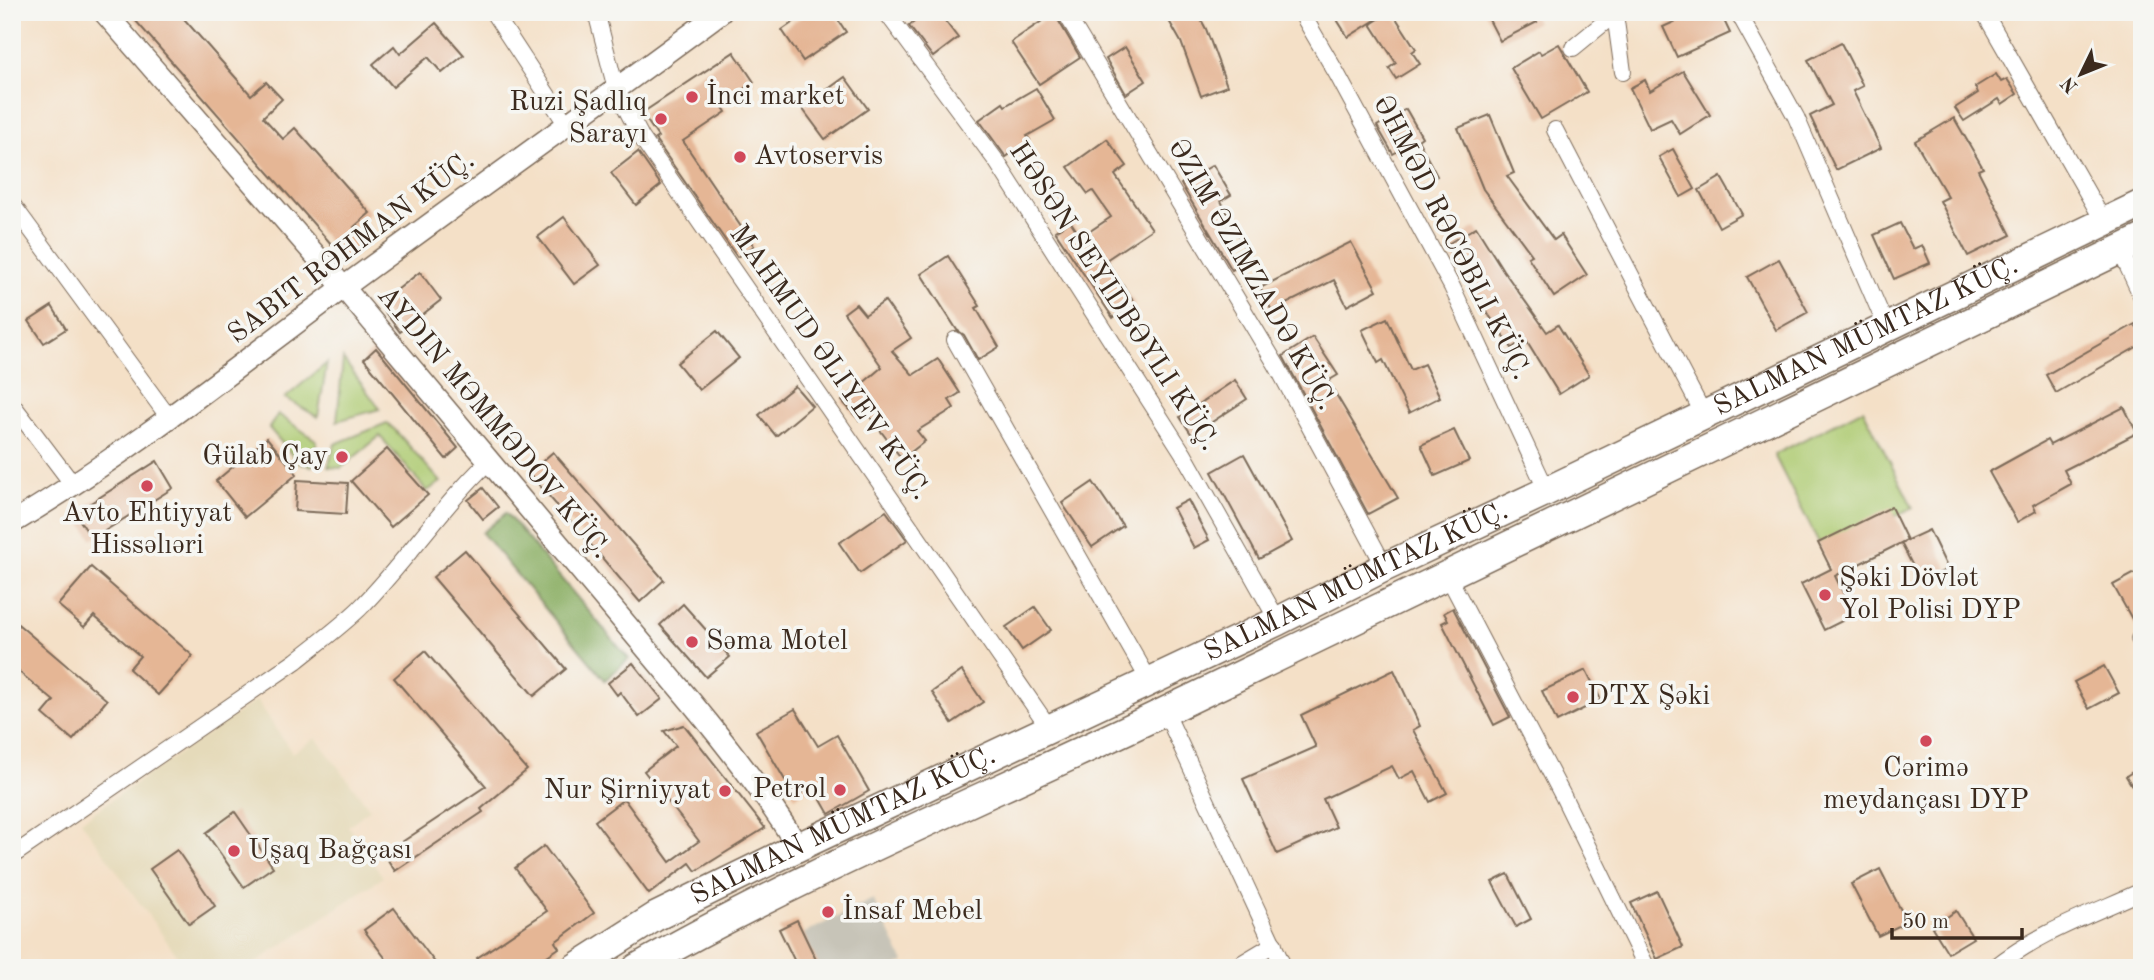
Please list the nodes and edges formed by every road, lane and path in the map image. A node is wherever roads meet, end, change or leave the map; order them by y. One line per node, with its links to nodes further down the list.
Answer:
1 (104, 12): 22 (street)
2 (493, 12): 14 (street)
3 (597, 12): 13 (street, MAHMUD ƏLIYEV KÜÇ.)
4 (886, 12): 36 (street, HƏSƏN SEYIDBƏYLI KÜÇ.)
5 (1065, 12): 34 (street, ƏZIM ƏZIMZADƏ KÜÇ.)
6 (1301, 12): 32 (street, ƏHMƏD RƏCƏBLI KÜÇ.)
7 (1738, 12): 24 (street)
8 (1984, 12): 18 (street)
9 (720, 13): 13 (street, SABIT RƏHMAN KÜÇ.)
10 (1616, 13): 11 (street); 12 (street)
11 (1573, 48)
12 (1623, 72)
13 (616, 89): 14 (street, SABIT RƏHMAN KÜÇ.); 39 (street, MAHMUD ƏLIYEV KÜÇ.)
14 (567, 125): 22 (street, SABIT RƏHMAN KÜÇ.)
15 (1555, 130): 27 (street)
16 (12, 204): 28 (street)
17 (2142, 204): 18 (highway, SALMAN MÜMTAZ KÜÇ.)
18 (2104, 222): 19 (highway, SALMAN MÜMTAZ KÜÇ.)
19 (2073, 237): 21 (highway); 24 (highway, SALMAN MÜMTAZ KÜÇ.)
20 (2131, 244): 21 (highway); 23 (street)
21 (2086, 266): 29 (highway)
22 (344, 288): 28 (street, SABIT RƏHMAN KÜÇ.); 30 (street)
23 (2142, 297)
24 (1886, 326): 27 (highway, SALMAN MÜMTAZ KÜÇ.)
25 (956, 340): 37 (street)
26 (12, 404): 31 (street)
27 (1704, 415): 29 (highway); 32 (highway, SALMAN MÜMTAZ KÜÇ.)
28 (170, 419): 31 (street, SABIT RƏHMAN KÜÇ.)
29 (1718, 442): 35 (highway)
30 (488, 462): 42 (street); 43 (street)
31 (74, 486): 33 (street, SABIT RƏHMAN KÜÇ.)
32 (1547, 491): 34 (highway, SALMAN MÜMTAZ KÜÇ.)
33 (12, 523)
34 (1385, 567): 36 (highway, SALMAN MÜMTAZ KÜÇ.)
35 (1447, 574): 38 (highway); 51 (street)
36 (1278, 621): 37 (highway, SALMAN MÜMTAZ KÜÇ.)
37 (1150, 682): 38 (highway); 39 (highway, SALMAN MÜMTAZ KÜÇ.)
38 (1165, 711): 41 (highway); 46 (street)
39 (1050, 729): 40 (highway, SALMAN MÜMTAZ KÜÇ.)
40 (940, 780): 41 (highway); 42 (highway, SALMAN MÜMTAZ KÜÇ.)
41 (954, 811): 44 (highway)
42 (798, 847): 44 (highway); 47 (highway, SALMAN MÜMTAZ KÜÇ.)
43 (12, 856)
44 (813, 877): 48 (highway)
45 (2142, 891): 52 (street)
46 (1274, 944): 49 (street); 50 (street)
47 (575, 968)
48 (637, 968)
49 (1234, 968)
50 (1284, 968)
51 (1647, 968)
52 (1994, 968)

